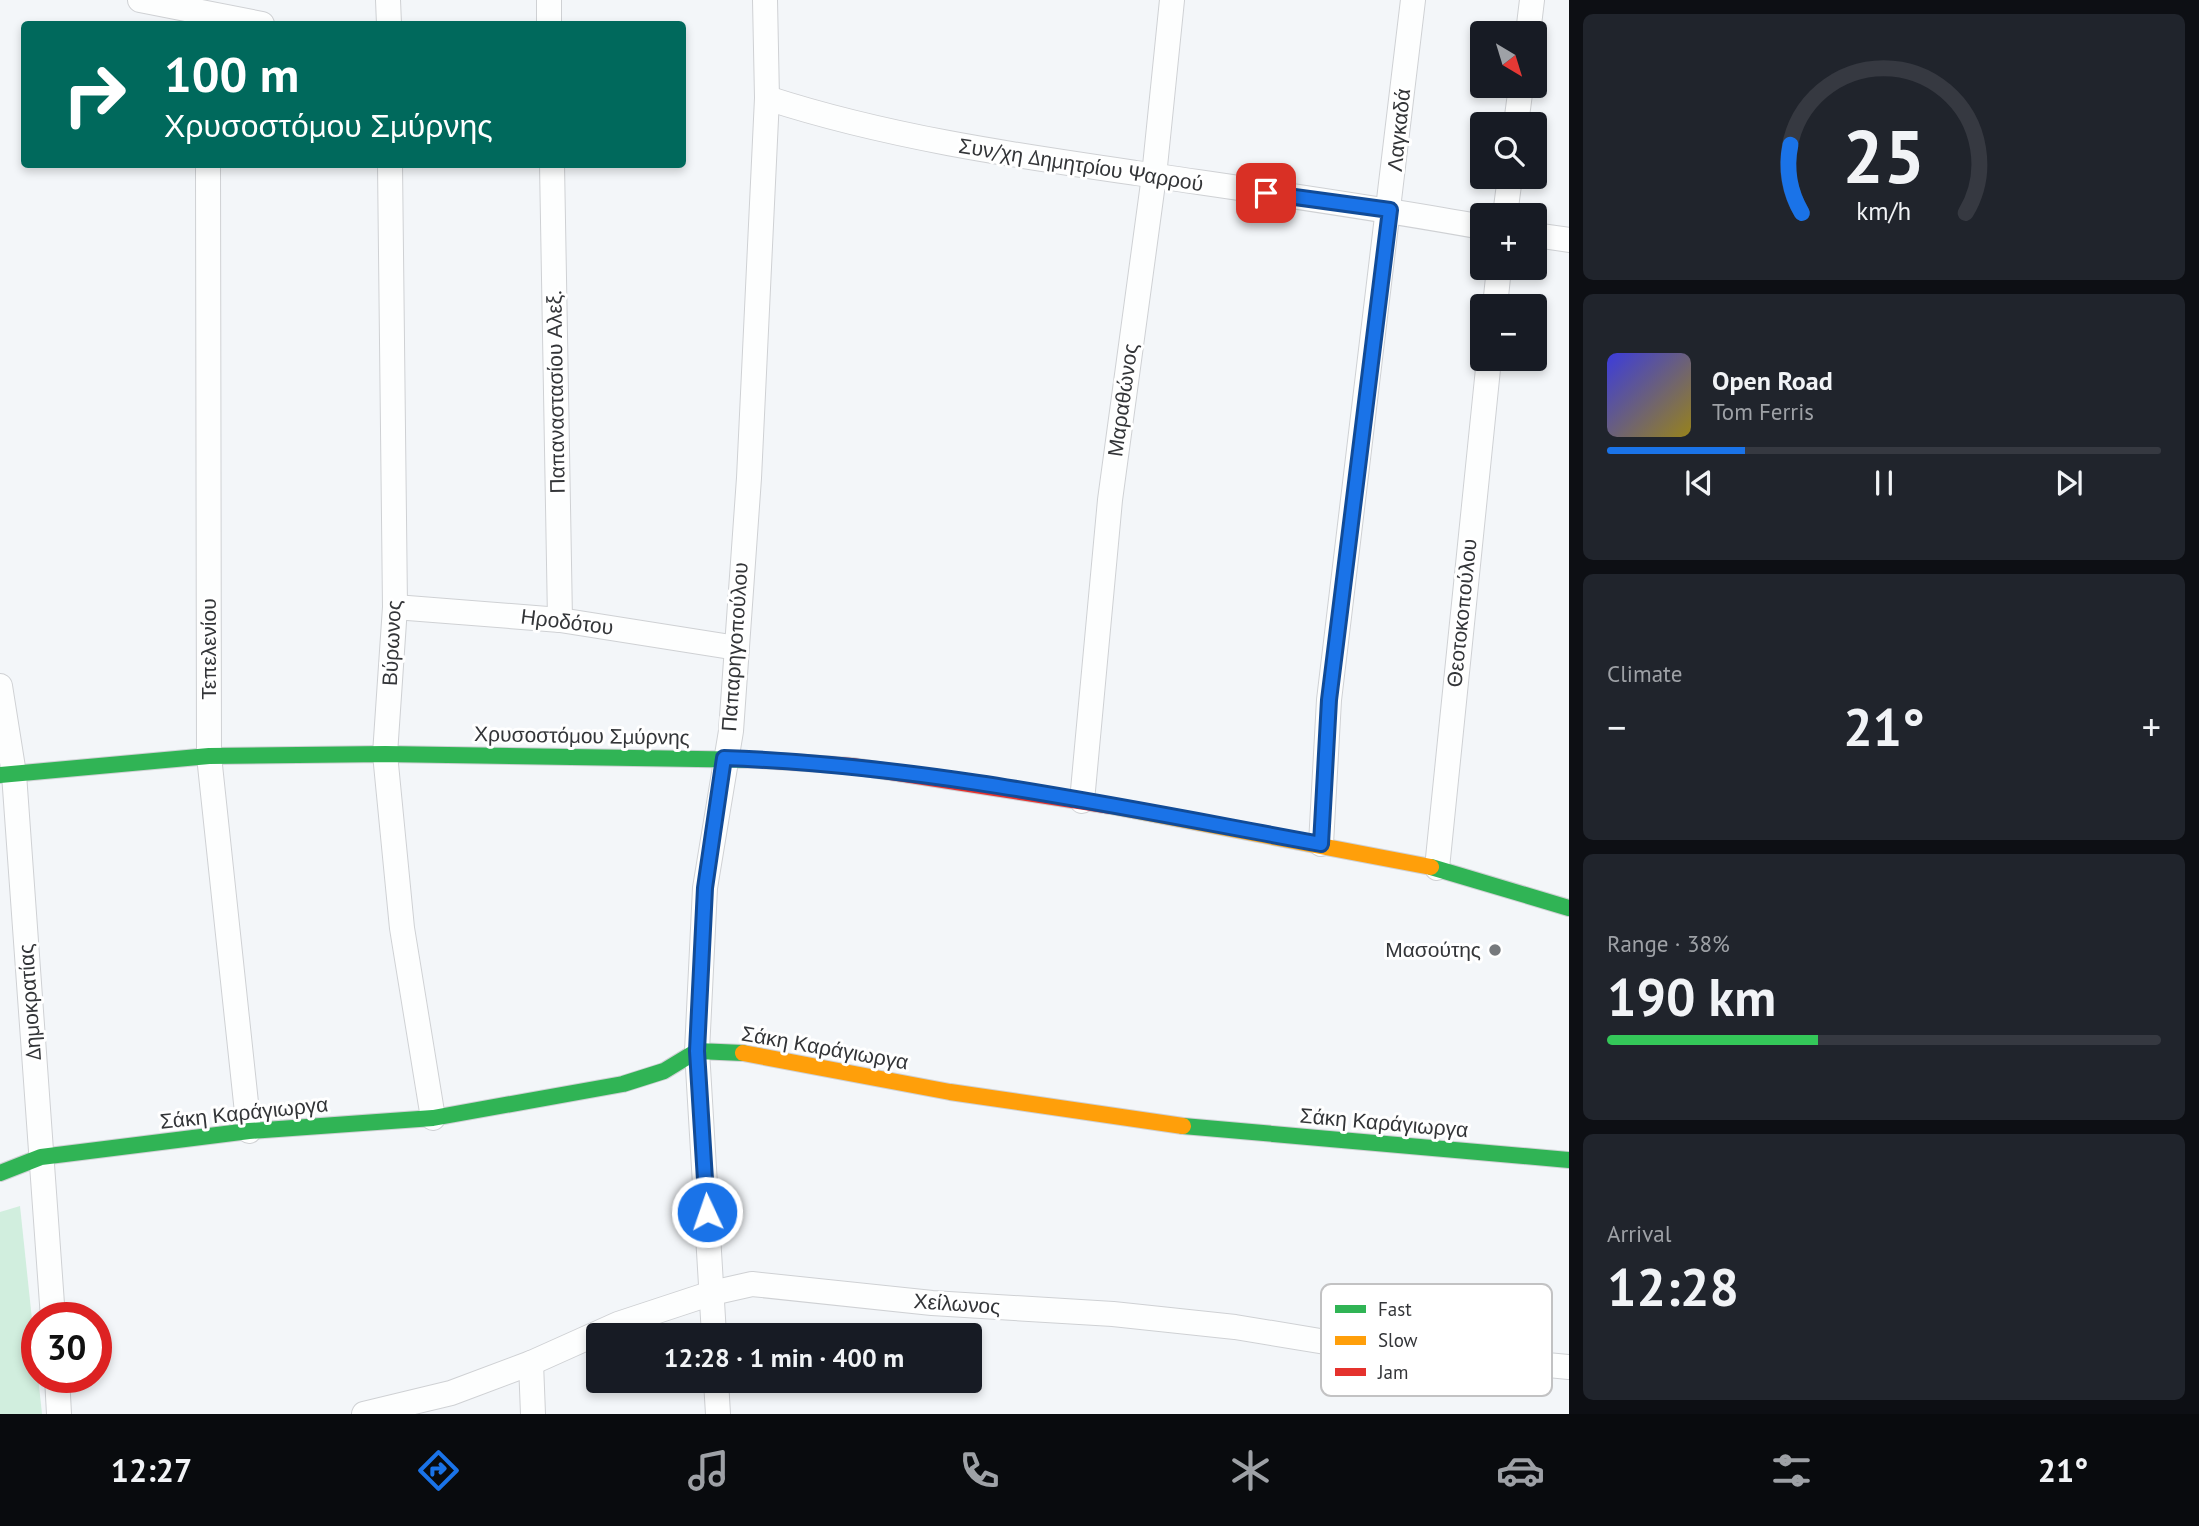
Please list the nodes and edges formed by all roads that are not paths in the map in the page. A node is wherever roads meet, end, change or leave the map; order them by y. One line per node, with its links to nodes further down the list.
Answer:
1 (140, 0): 8 (street)
2 (388, 0): 9 (street)
3 (549, 0): 10 (street)
4 (765, 0): 12 (street, Παπαρηγοπούλου)
5 (1172, 0): 16 (street, Μαραθώνος)
6 (1413, 0): 17 (street, Λαγκαδά)
7 (1532, 0): 11 (street)
8 (208, 20)
9 (388, 21)
10 (549, 21)
11 (1529, 21)
12 (767, 98): 16 (street, Συν/χη Δημητρίου Ψαρρού); 24 (street, Παπαρηγοπούλου)
13 (208, 168): 27 (street, Τεπελενίου)
14 (390, 168): 22 (street, Βύρωνος)
15 (552, 168): 23 (street, Παπαναστασίου Αλεξ.)
16 (1154, 176): 17 (street, Συν/χη Δημητρίου Ψαρρού); 30 (street, Μαραθώνος)
17 (1390, 210): 18 (street, Συν/χη Δημητρίου Ψαρρού); 31 (street, Λαγκαδά)
18 (1470, 225)
19 (1547, 237): 20 (street)
20 (1569, 240)
21 (1488, 371): 32 (street, Θεοτοκοπούλου)
22 (396, 607): 23 (street, Ηροδότου); 26 (street, Βύρωνος)
23 (560, 620): 24 (street, Ηροδότου)
24 (737, 648): 28 (street, Παπαρηγοπούλου)
25 (0, 686): 29 (street, Δημοκρατίας)
26 (386, 754): 27 (street, Χρυσοστόμου Σμύρνης); 28 (street, Χρυσοστόμου Σμύρνης); 35 (street, Βύρωνος)
27 (209, 756): 29 (street, Χρυσοστόμου Σμύρνης); 36 (street, Τεπελενίου)
28 (724, 758): 30 (street, Χρυσοστόμου Σμύρνης); 34 (street, Παπαρηγοπούλου)
29 (7, 775): 37 (street, Δημοκρατίας)
30 (1082, 801): 31 (street, Χρυσοστόμου Σμύρνης)
31 (1321, 844): 32 (street, Χρυσοστόμου Σμύρνης)
32 (1437, 868): 33 (street, Χρυσοστόμου Σμύρνης)
33 (1569, 908)
34 (697, 1051): 35 (street, Σάκη Καράγιωργα); 38 (street, Σάκη Καράγιωργα); 40 (street, Παπαρηγοπούλου)
35 (433, 1118): 36 (street, Σάκη Καράγιωργα)
36 (249, 1130): 37 (street, Σάκη Καράγιωργα)
37 (41, 1157): 39 (street, Σάκη Καράγιωργα); 41 (street, Δημοκρατίας)
38 (1569, 1160)
39 (0, 1173)
40 (712, 1293): 42 (street, Παπαρηγοπούλου); 43 (street, Χείλωνος); 44 (street, Χείλωνος)
41 (51, 1302)
42 (713, 1323)
43 (1321, 1341)
44 (531, 1363): 48 (street, Χείλωνος); 49 (street)
45 (58, 1393): 47 (street)
46 (717, 1393): 50 (street)
47 (59, 1414)
48 (364, 1414)
49 (533, 1414)
50 (718, 1414)

